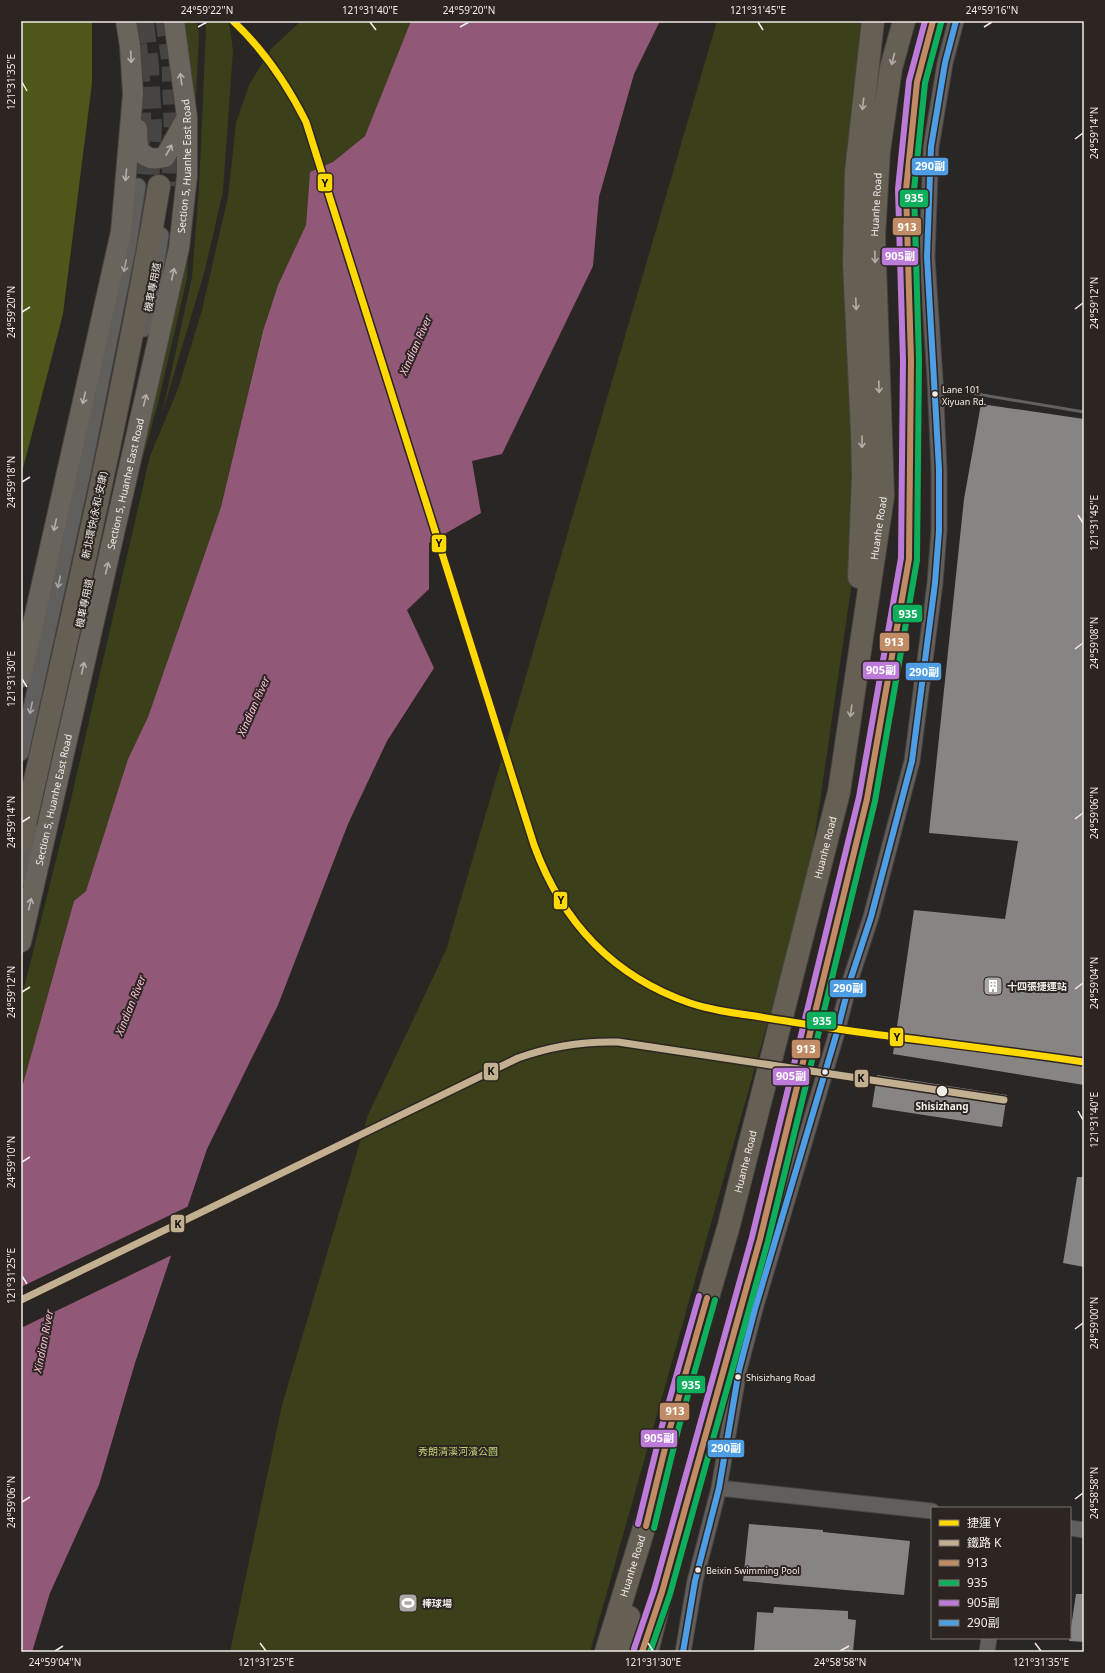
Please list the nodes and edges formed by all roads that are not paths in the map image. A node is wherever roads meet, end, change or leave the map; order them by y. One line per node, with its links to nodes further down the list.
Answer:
1 (126, 21): 7 (main road, one-way to 7)
2 (174, 21): 8 (main road, Section 5, Huanhe East Road, one-way to 2)
3 (873, 21): 11 (highway, one-way to 11)
4 (904, 21): 11 (highway, Huanhe Road, one-way to 11)
5 (933, 21): 22 (highway)
6 (956, 21): 17 (street)
7 (133, 94): 8 (main road, one-way to 8); 10 (main road, one-way to 10)
8 (187, 117): 16 (main road, Section 5, Huanhe East Road, one-way to 8)
9 (154, 186): 12 (street, one-way to 12); 13 (highway, 新北環快(永和-安康)); 14 (highway, 新北環快(永和-安康)); 15 (street, 機車專用道)
10 (21, 676)
11 (854, 689): 19 (highway, Huanhe Road, one-way to 19)
12 (21, 753)
13 (21, 801)
14 (21, 842)
15 (21, 878)
16 (21, 942)
17 (719, 1488): 18 (street); 28 (street)
18 (931, 1511)
19 (648, 1516): 24 (highway, Huanhe Road); 25 (highway)
20 (1071, 1528): 21 (street)
21 (1084, 1530)
22 (662, 1592): 26 (highway); 27 (highway)
23 (989, 1639): 29 (street)
24 (606, 1652)
25 (623, 1652)
26 (642, 1652)
27 (647, 1652)
28 (683, 1652)
29 (987, 1652)

